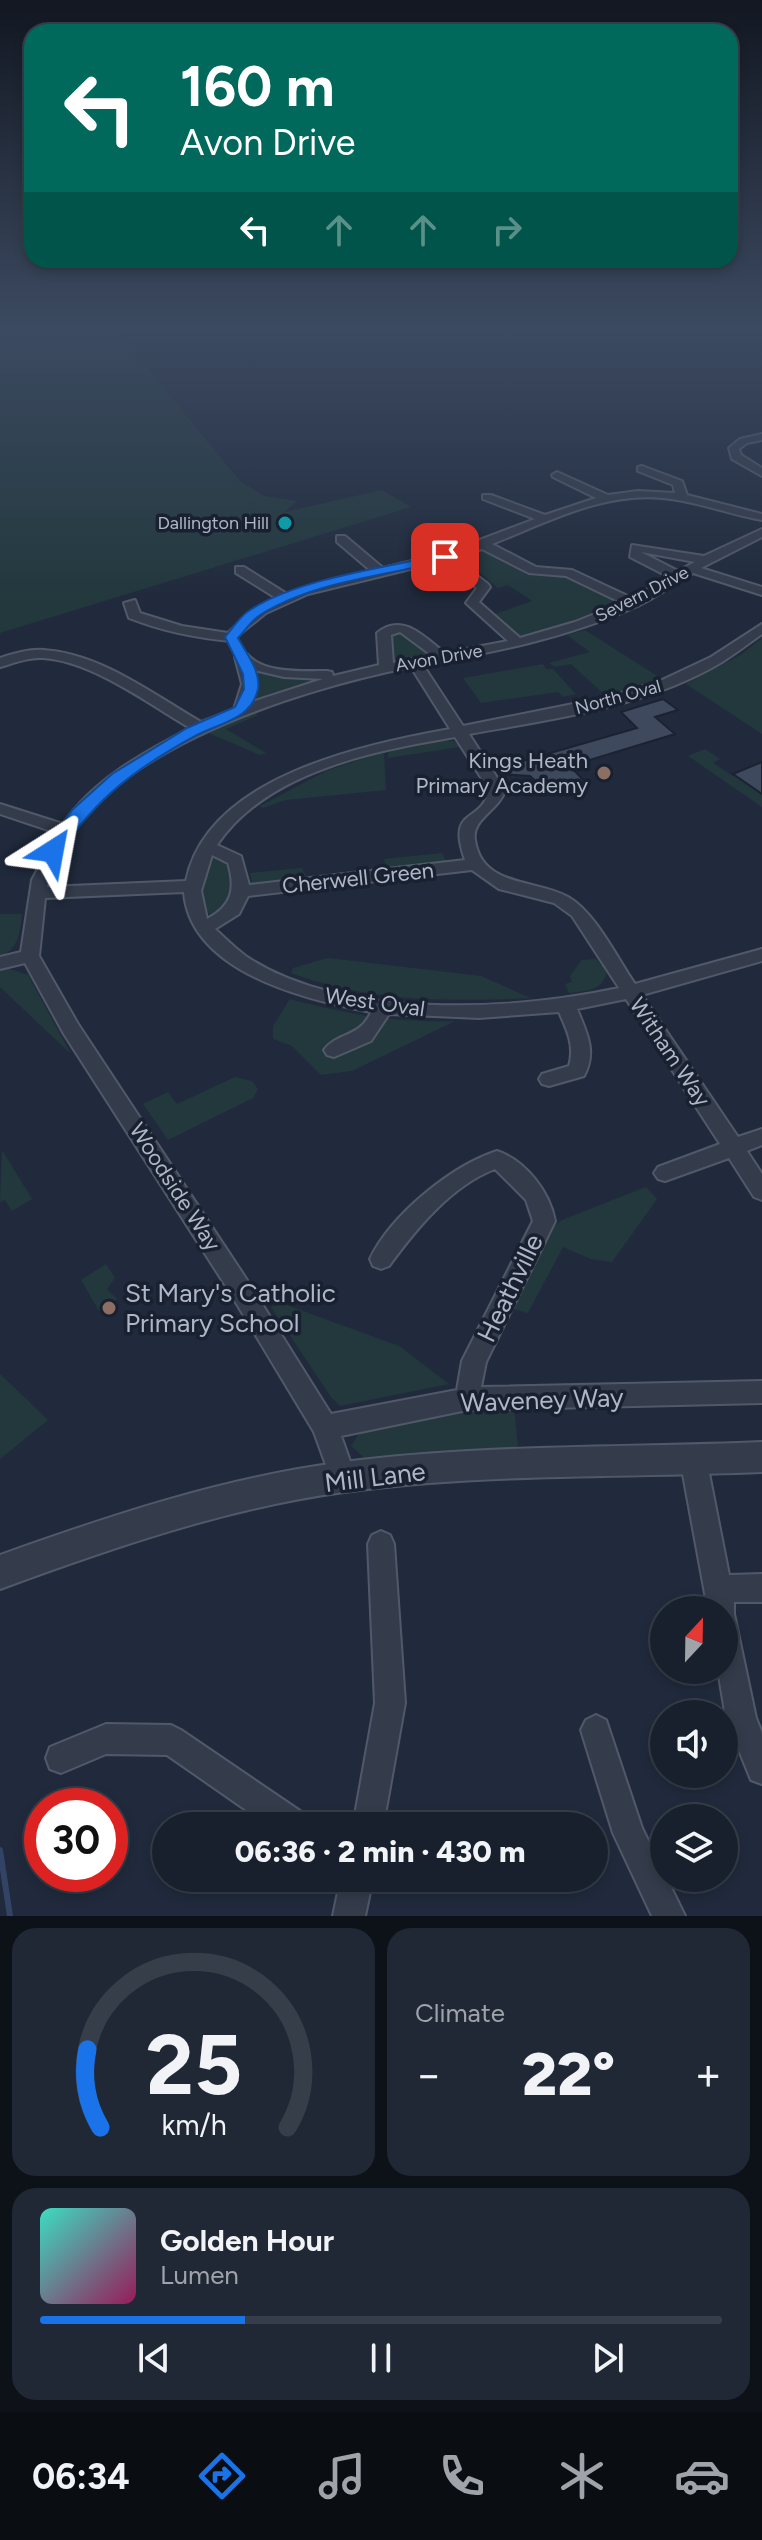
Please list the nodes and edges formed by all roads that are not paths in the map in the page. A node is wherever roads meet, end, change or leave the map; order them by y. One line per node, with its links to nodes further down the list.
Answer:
1 (762, 437): 3 (street)
2 (642, 469): 5 (street)
3 (762, 473)
4 (557, 475): 7 (street)
5 (681, 495): 7 (street); 8 (street)
6 (487, 497): 10 (street)
7 (605, 498): 10 (street)
8 (725, 511): 9 (street); 14 (street)
9 (762, 517)
10 (546, 519): 13 (street)
11 (762, 533): 14 (street, Severn Drive)
12 (341, 539): 19 (street)
13 (484, 545): 15 (street); 24 (street)
14 (721, 551): 16 (street, Severn Drive)
15 (445, 557): 19 (street); 27 (street)
16 (707, 560): 17 (street, Severn Drive); 20 (street)
17 (693, 569): 20 (street, Severn Drive); 21 (street)
18 (240, 570): 22 (street)
19 (380, 572): 22 (street)
20 (679, 577): 24 (street, Severn Drive)
21 (762, 591)
22 (285, 598): 26 (street)
23 (130, 603): 26 (street)
24 (633, 603): 27 (street, Severn Drive)
25 (762, 628): 36 (street, North Oval)
26 (231, 637): 29 (street)
27 (518, 643): 28 (street, Avon Drive)
28 (444, 659): 31 (street, Avon Drive); 32 (street)
29 (244, 661): 33 (street, Avon Drive); 34 (street)
30 (0, 663): 35 (street)
31 (416, 664): 32 (street, Avon Drive); 36 (street)
32 (386, 668): 33 (street, Avon Drive)
33 (360, 673): 34 (street, Avon Drive)
34 (241, 710): 35 (street, Avon Drive)
35 (200, 728): 38 (street, Avon Drive)
36 (460, 729): 39 (street); 40 (street)
37 (0, 809): 38 (street)
38 (66, 830): 43 (street, Avon Drive)
39 (207, 846): 41 (street); 42 (street)
40 (475, 864): 42 (street, Cherwell Green); 48 (street, Witham Way)
41 (193, 886): 43 (street); 44 (street)
42 (241, 891): 44 (street)
43 (38, 893): 46 (street)
44 (203, 927): 50 (street, West Oval)
45 (762, 955): 48 (street, West Oval)
46 (30, 956): 47 (street); 60 (street, Woodside Way)
47 (0, 963)
48 (630, 992): 49 (street, West Oval); 54 (street, Witham Way)
49 (566, 1005): 50 (street, West Oval); 52 (street)
50 (382, 1008): 51 (street)
51 (334, 1050)
52 (549, 1079)
53 (762, 1137): 54 (street)
54 (734, 1148): 55 (street); 56 (street, Witham Way)
55 (665, 1173)
56 (762, 1191)
57 (381, 1259): 59 (street, Heathville)
58 (762, 1392): 59 (street, Waveney Way)
59 (467, 1399): 60 (street, Waveney Way)
60 (325, 1427): 63 (street, Woodside Way)
61 (762, 1457): 62 (street, Mill Lane)
62 (693, 1458): 63 (street, Mill Lane); 67 (street)
63 (343, 1478): 65 (street, Mill Lane)
64 (381, 1544): 74 (street)
65 (0, 1572)
66 (762, 1588): 68 (street)
67 (719, 1596)
68 (731, 1596)
69 (735, 1684): 72 (street)
70 (596, 1730): 77 (street)
71 (61, 1758): 73 (street)
72 (762, 1769)
73 (275, 1812)
74 (371, 1812)
75 (354, 1892): 76 (street)
76 (349, 1916)
77 (669, 1916)

